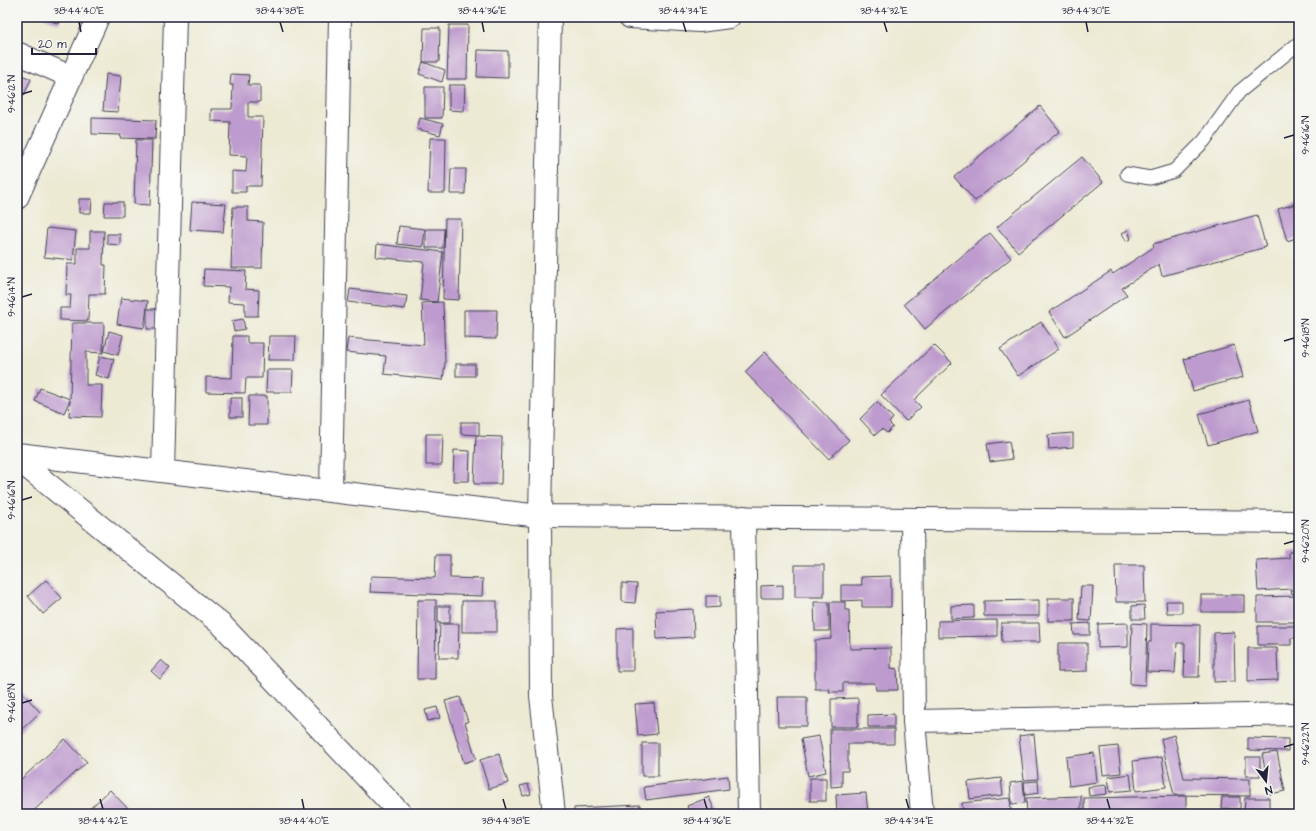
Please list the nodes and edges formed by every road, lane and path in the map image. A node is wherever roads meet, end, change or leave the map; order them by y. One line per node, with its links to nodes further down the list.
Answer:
1 (98, 17): 9 (street)
2 (175, 17): 14 (street)
3 (340, 17): 15 (street)
4 (550, 17): 16 (street)
5 (630, 17): 6 (street)
6 (729, 17)
7 (1299, 43): 10 (lane)
8 (17, 53): 9 (street)
9 (71, 77): 11 (street)
10 (1127, 174)
11 (17, 198)
12 (17, 454): 14 (street)
13 (17, 459): 22 (street)
14 (163, 471): 15 (street)
15 (331, 491): 16 (street)
16 (540, 516): 17 (street); 23 (street)
17 (744, 517): 18 (street); 24 (street)
18 (912, 519): 19 (street); 21 (street)
19 (1299, 522)
20 (1299, 714): 21 (street)
21 (914, 721): 25 (street)
22 (401, 814)
23 (554, 814)
24 (749, 814)
25 (922, 814)

